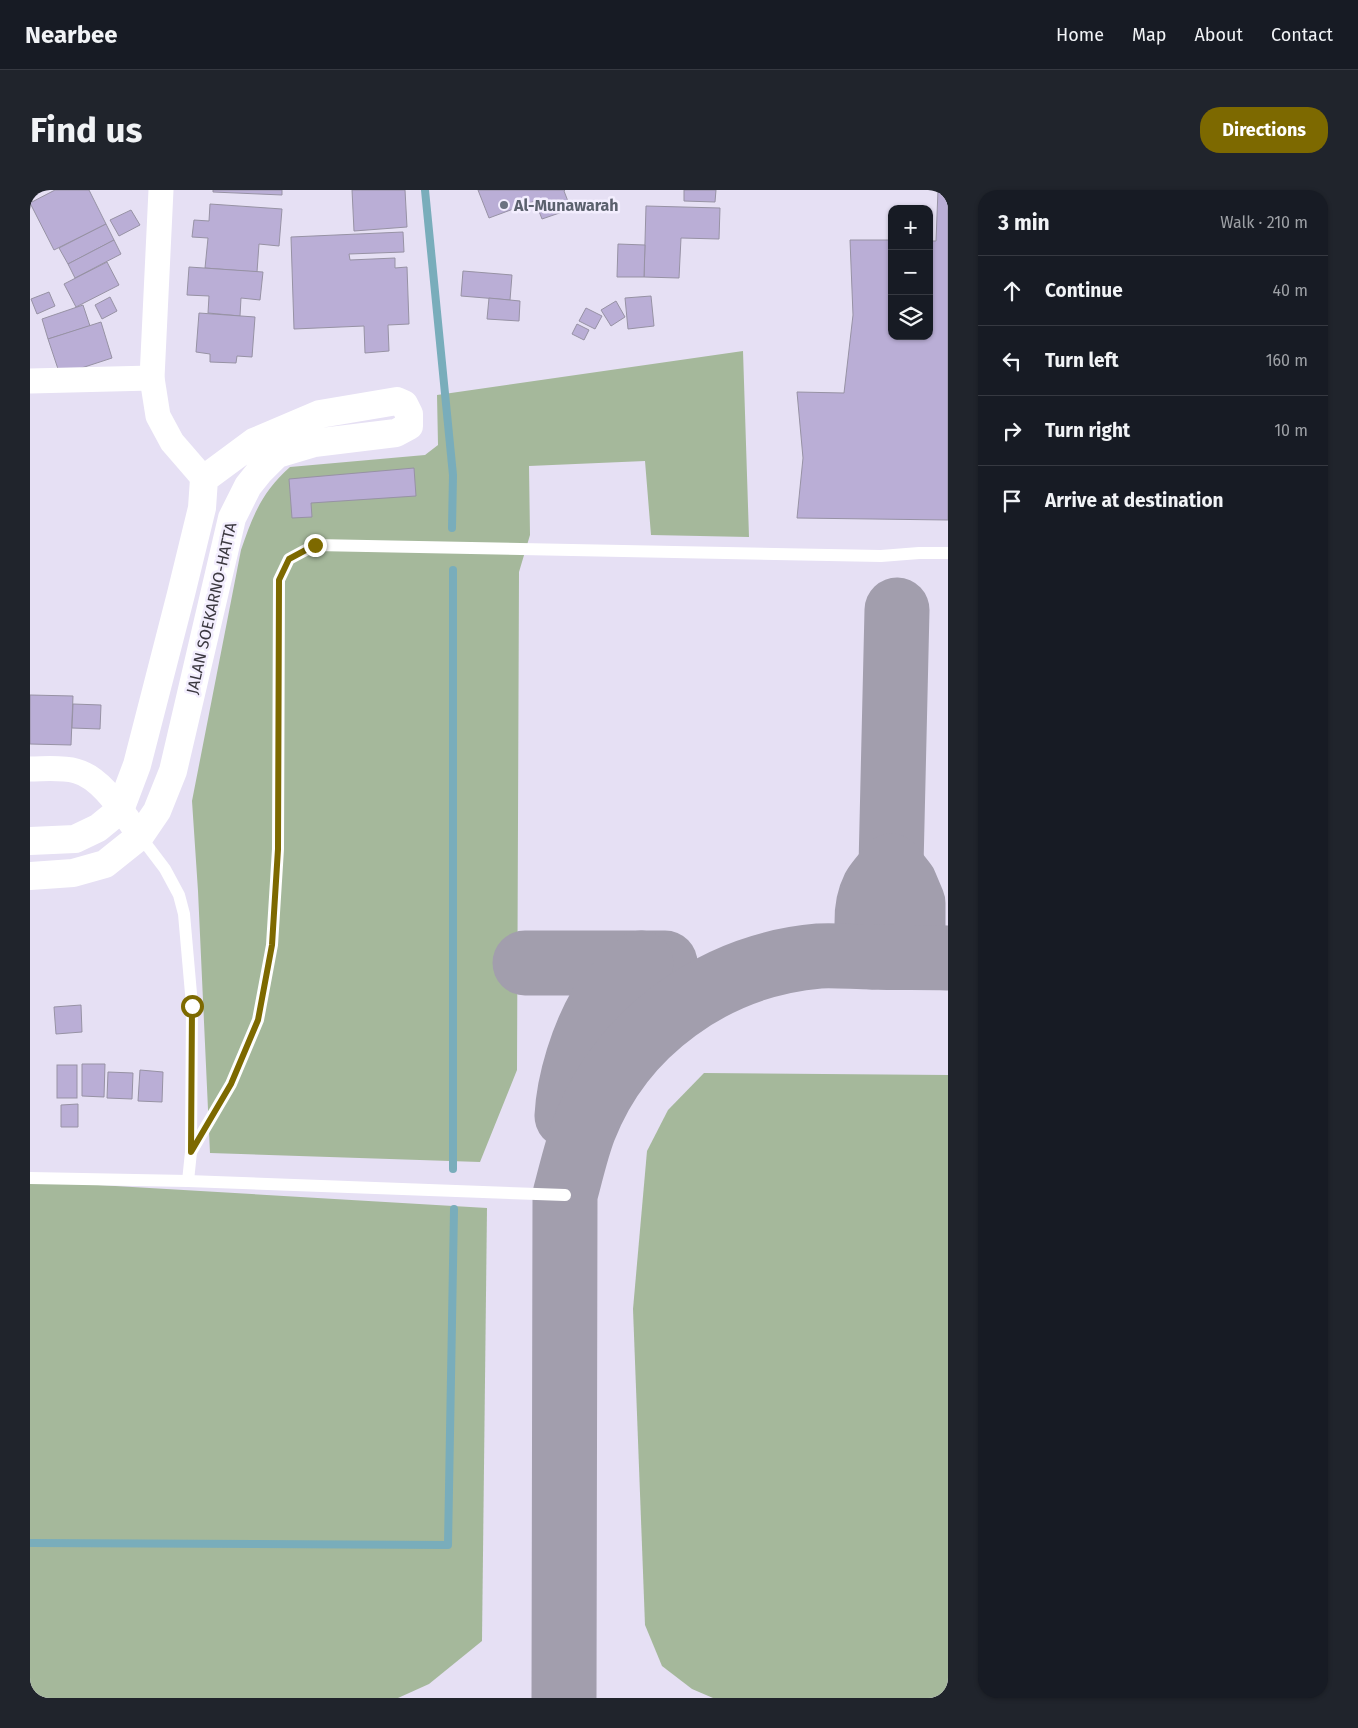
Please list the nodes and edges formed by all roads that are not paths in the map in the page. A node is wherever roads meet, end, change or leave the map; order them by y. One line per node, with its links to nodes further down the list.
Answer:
1 (161, 190): 2 (street)
2 (152, 378): 3 (street); 4 (street)
3 (30, 381)
4 (204, 479): 6 (highway, JALAN SOEKARNO-HATTA); 7 (highway, JALAN SOEKARNO-HATTA)
5 (948, 553): 13 (lane)
6 (181, 594): 7 (highway); 9 (highway, JALAN SOEKARNO-HATTA)
7 (214, 597): 10 (highway, JALAN SOEKARNO-HATTA)
8 (30, 769): 9 (street)
9 (120, 810): 10 (street); 11 (highway, JALAN SOEKARNO-HATTA)
10 (140, 836): 12 (highway, JALAN SOEKARNO-HATTA); 13 (lane)
11 (30, 841)
12 (30, 876)
13 (191, 1152): 15 (lane)
14 (30, 1178): 15 (lane)
15 (188, 1180): 16 (lane)
16 (565, 1194)

